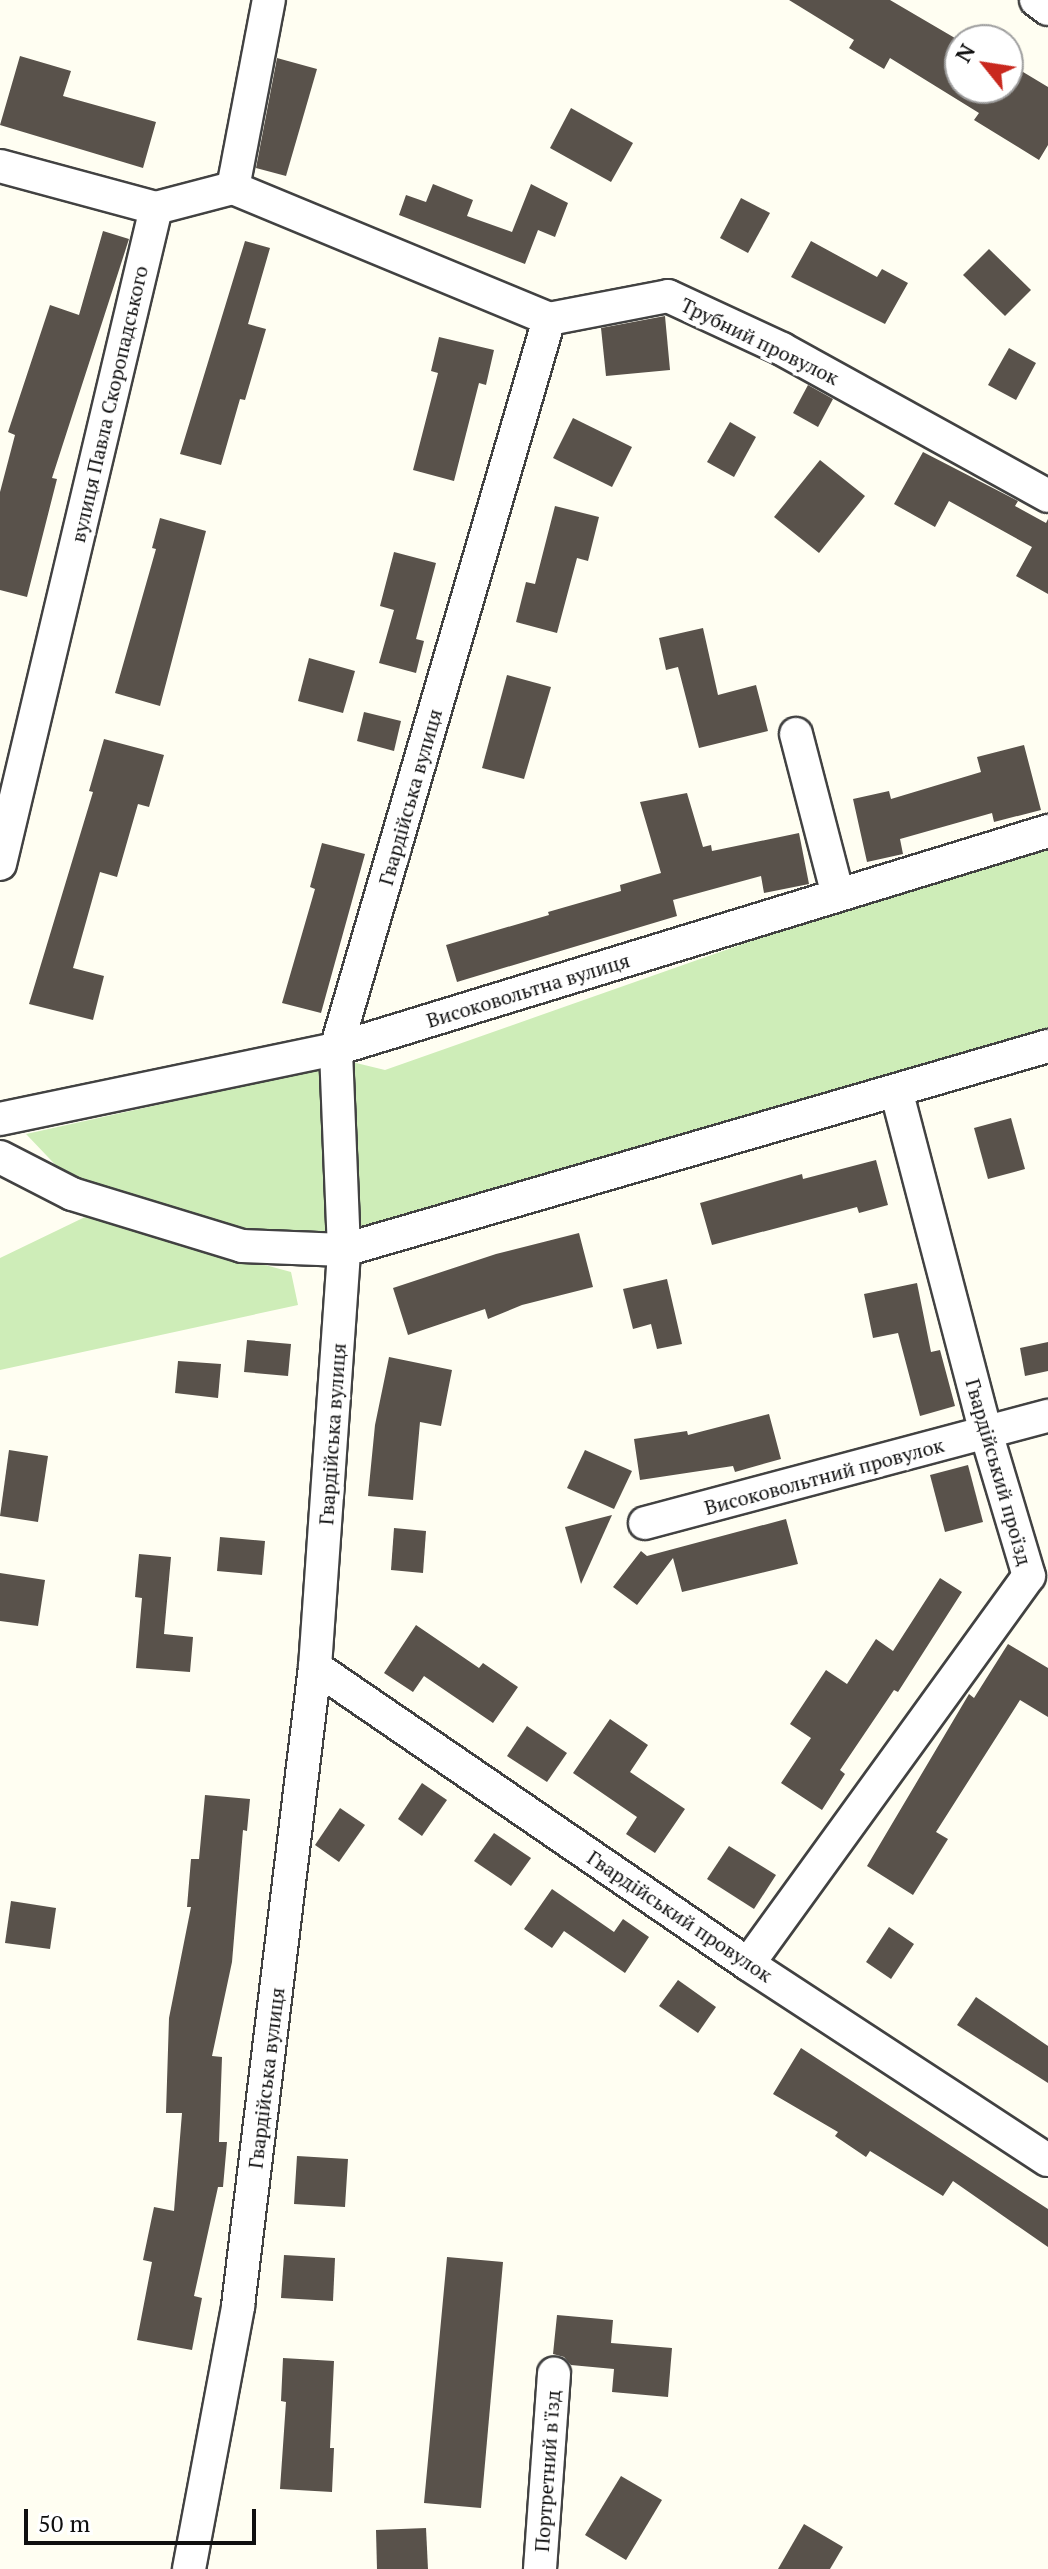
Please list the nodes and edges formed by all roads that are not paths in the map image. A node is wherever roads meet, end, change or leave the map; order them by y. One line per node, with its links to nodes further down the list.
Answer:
1 (269, 0): 5 (street)
2 (1036, 0): 3 (street)
3 (1048, 9)
4 (0, 166): 6 (street)
5 (233, 188): 6 (street); 7 (street)
6 (156, 208): 11 (street, вулиця Павла Скоропадського)
7 (549, 319): 8 (street, Трубний провулок); 14 (street, Гвардійська вулиця)
8 (1048, 496)
9 (796, 734): 12 (street)
10 (1048, 831): 12 (street, Високовольтна вулиця)
11 (0, 864)
12 (838, 895): 14 (street, Високовольтна вулиця)
13 (1048, 1046): 15 (street)
14 (336, 1049): 16 (street, Високовольтна вулиця); 18 (street, Гвардійська вулиця)
15 (896, 1091): 18 (street); 20 (street, Гвардійський проїзд)
16 (0, 1119)
17 (0, 1157): 18 (street)
18 (344, 1250): 23 (street, Гвардійська вулиця)
19 (1048, 1416): 20 (street, Високовольтний провулок)
20 (986, 1433): 21 (street, Високовольтний провулок); 22 (street, Гвардійський проїзд)
21 (645, 1523)
22 (1039, 1582): 24 (street, Гвардійський проїзд)
23 (315, 1667): 24 (street, Гвардійський провулок); 27 (street, Гвардійська вулиця)
24 (748, 1964): 25 (street, Гвардійський провулок)
25 (1048, 2160)
26 (554, 2373): 28 (street, Портретний в'їзд)
27 (189, 2569)
28 (540, 2569)

